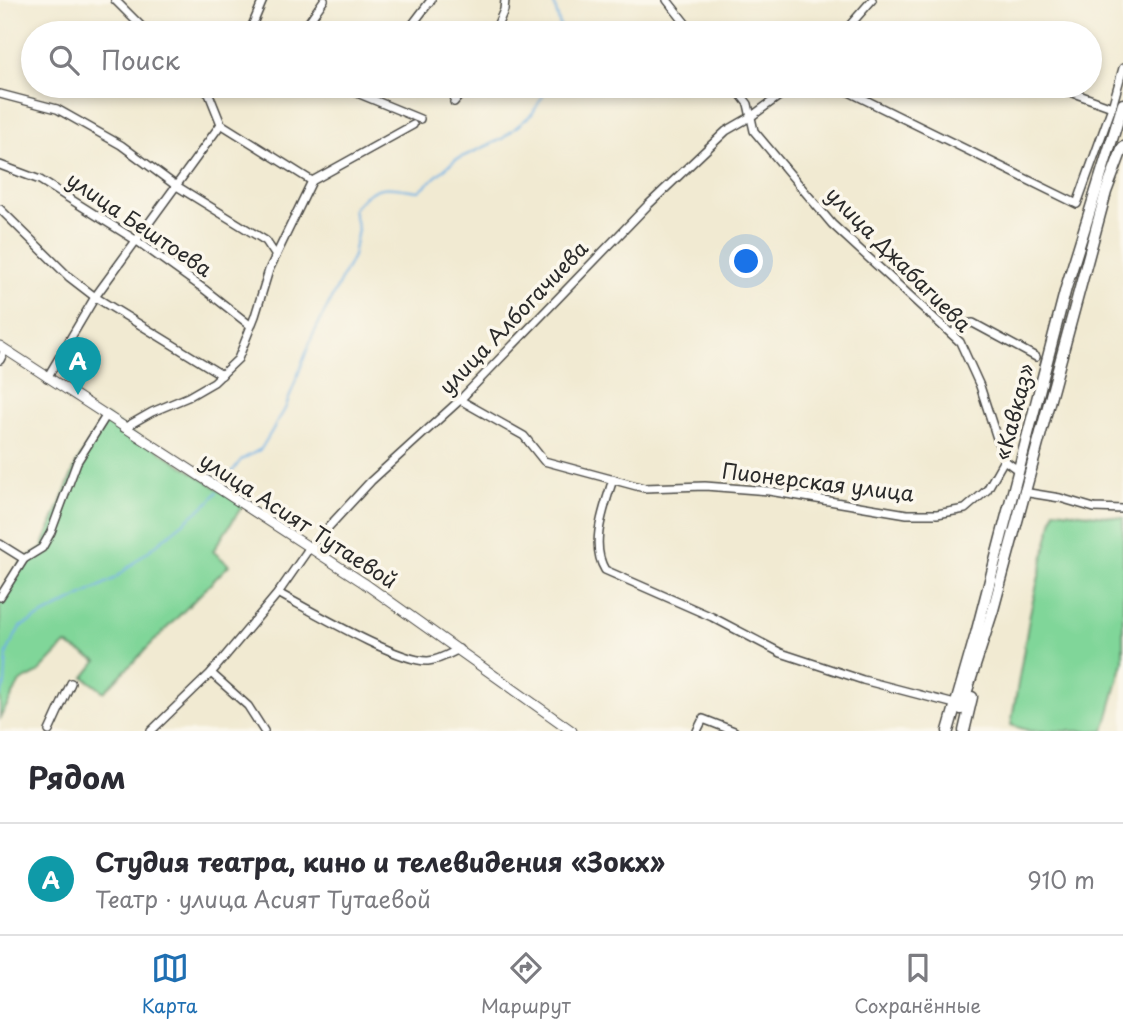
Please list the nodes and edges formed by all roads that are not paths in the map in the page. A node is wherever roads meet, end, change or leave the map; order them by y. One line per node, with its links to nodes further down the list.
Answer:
1 (115, 0): 8 (street)
2 (263, 0): 9 (street)
3 (324, 0): 10 (street)
4 (430, 0): 11 (street)
5 (505, 0): 12 (street)
6 (667, 0): 13 (street)
7 (872, 0): 14 (street)
8 (136, 21)
9 (254, 21)
10 (309, 21)
11 (415, 21)
12 (500, 21)
13 (684, 21)
14 (854, 21)
15 (1123, 68): 25 (street)
16 (0, 94): 33 (street)
17 (212, 98): 28 (street)
18 (373, 98): 27 (street)
19 (457, 98): 24 (street)
20 (743, 98): 26 (street, улица Джабагиева)
21 (777, 98): 26 (street, улица Албогачиева)
22 (861, 98): 25 (street)
23 (1092, 98): 25 (street)
24 (454, 102)
25 (1118, 106): 49 (highway, «Кавказ»)
26 (752, 116): 39 (street, улица Джабагиева); 45 (street, улица Албогачиева)
27 (420, 119)
28 (220, 124): 32 (street); 33 (street)
29 (413, 125): 32 (street)
30 (1123, 146): 51 (highway, «Кавказ»)
31 (0, 165): 35 (street, улица Бештоева)
32 (312, 181): 36 (street)
33 (175, 185): 35 (street); 36 (street)
34 (0, 209): 37 (street)
35 (137, 241): 37 (street); 38 (street, улица Бештоева)
36 (276, 256): 38 (street)
37 (95, 297): 43 (street); 44 (street)
38 (251, 326): 43 (street)
39 (952, 334): 41 (street); 48 (street, улица Джабагиева)
40 (3, 348): 42 (street); 44 (main road, улица Асият Тутаевой)
41 (1036, 357)
42 (0, 360)
43 (222, 375): 47 (street)
44 (47, 378): 46 (main road, улица Асият Тутаевой)
45 (460, 400): 50 (street, Пионерская улица); 54 (street, улица Албогачиева)
46 (106, 416): 47 (main road, улица Асият Тутаевой); 55 (street)
47 (124, 428): 54 (main road, улица Асият Тутаевой)
48 (1004, 460): 49 (street); 50 (street, Пионерская улица)
49 (1019, 471): 58 (highway, «Кавказ»)
50 (613, 479): 62 (street)
51 (1023, 492): 52 (street); 63 (highway, «Кавказ»)
52 (1123, 509)
53 (0, 544): 55 (street)
54 (310, 547): 56 (street, улица Албогачиева); 59 (main road, улица Асият Тутаевой)
55 (24, 559): 57 (street)
56 (278, 593): 59 (street); 60 (street, улица Албогачиева)
57 (0, 597)
58 (976, 634): 62 (highway); 63 (highway, «Кавказ»)
59 (459, 649): 67 (main road, улица Асият Тутаевой)
60 (211, 673): 65 (street, улица Албогачиева); 66 (street)
61 (71, 683): 64 (street)
62 (951, 703): 63 (highway)
63 (952, 730)
64 (49, 731)
65 (151, 731)
66 (264, 731)
67 (572, 731)
68 (697, 731): 69 (street)
69 (734, 731)

